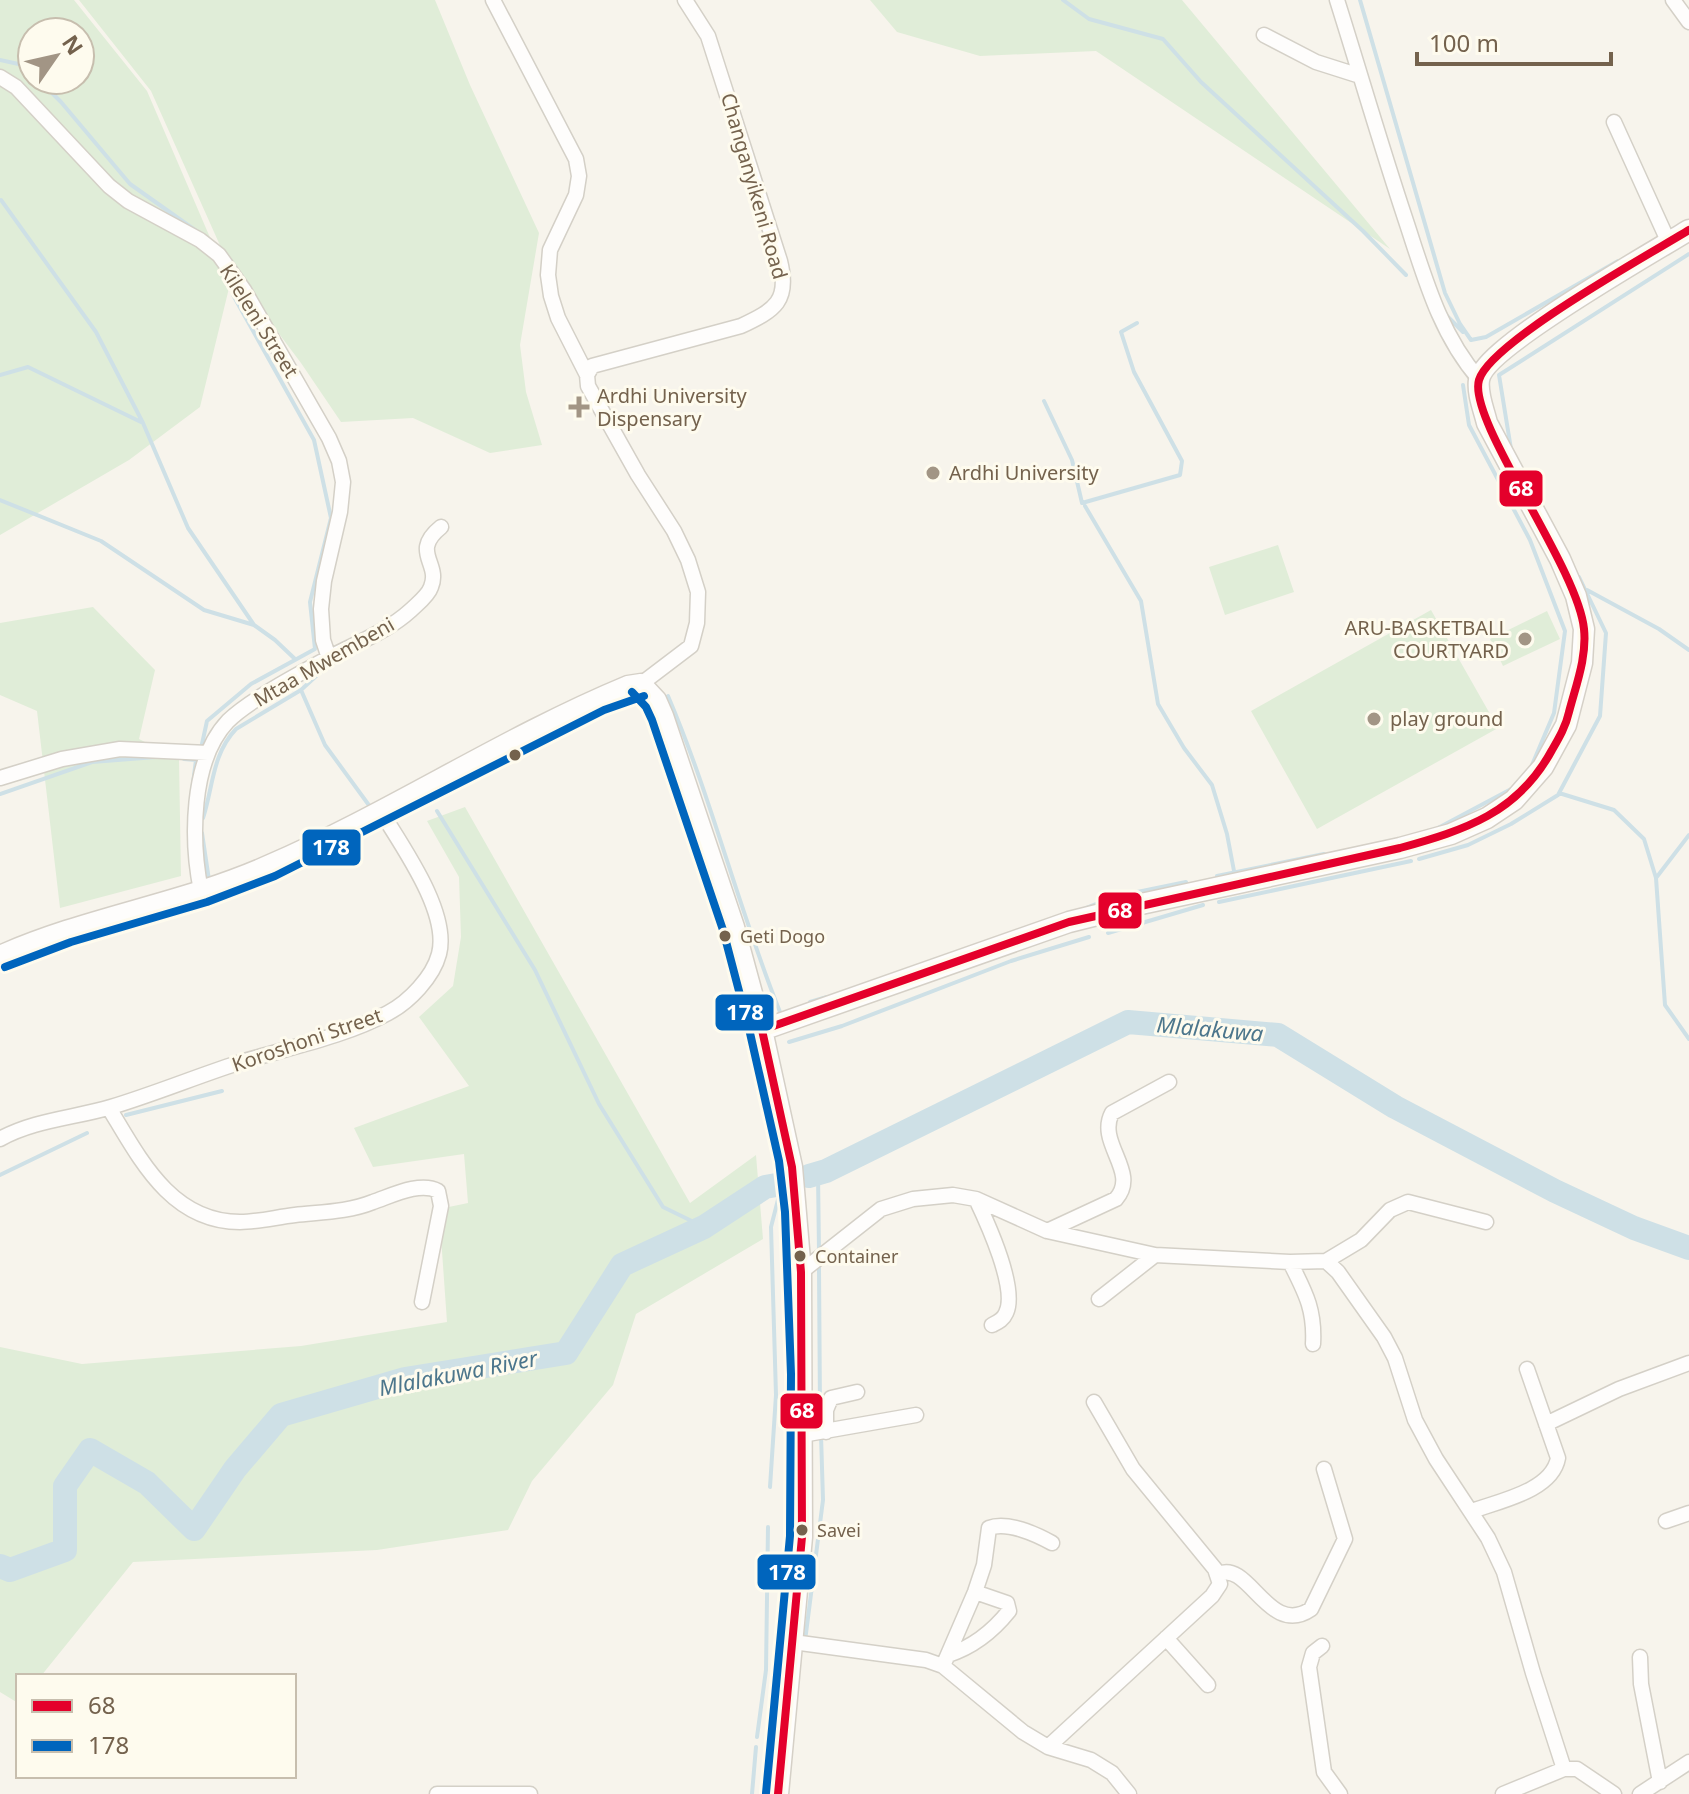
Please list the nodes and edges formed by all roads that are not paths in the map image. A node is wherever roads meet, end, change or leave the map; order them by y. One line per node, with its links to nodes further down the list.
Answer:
1 (493, 0): 12 (street)
2 (685, 0): 12 (street, Changanyikeni Road)
3 (1337, 0): 7 (street)
4 (1673, 0): 5 (street)
5 (1689, 22)
6 (1264, 35): 7 (street)
7 (1360, 76): 13 (street)
8 (0, 77): 15 (street, Kileleni Street)
9 (1614, 122): 11 (street)
10 (1689, 230): 11 (street)
11 (1669, 243): 13 (street)
12 (587, 375): 16 (street)
13 (1479, 379): 22 (street)
14 (441, 527): 15 (street, Mtaa Mwembeni)
15 (329, 658): 17 (street, Mtaa Mwembeni)
16 (641, 684): 19 (street); 22 (street)
17 (208, 753): 18 (street); 20 (street)
18 (0, 778)
19 (380, 810): 20 (street); 24 (street, Koroshoni Street)
20 (201, 891): 21 (street)
21 (0, 956)
22 (762, 1030): 32 (street)
23 (1169, 1082): 28 (street)
24 (109, 1108): 25 (street, Koroshoni Street); 34 (street)
25 (0, 1139)
26 (976, 1199): 28 (street); 32 (street); 35 (street)
27 (1486, 1222): 30 (street)
28 (1047, 1231): 29 (street)
29 (1155, 1255): 31 (street); 33 (street)
30 (1326, 1261): 31 (street); 46 (street)
31 (1290, 1262): 36 (street)
32 (801, 1272): 44 (street)
33 (1099, 1299)
34 (422, 1302)
35 (992, 1325)
36 (1313, 1344)
37 (1689, 1363): 42 (street)
38 (1527, 1369): 42 (street)
39 (857, 1392): 43 (street)
40 (1094, 1402): 50 (street)
41 (916, 1415): 43 (street)
42 (1546, 1424): 46 (street)
43 (826, 1432): 44 (street)
44 (802, 1435): 53 (street)
45 (1324, 1469): 50 (street)
46 (1472, 1511): 60 (street)
47 (1689, 1513): 48 (street)
48 (1666, 1521)
49 (1052, 1543): 51 (street)
50 (1219, 1574): 52 (street)
51 (975, 1592): 56 (street); 56 (street)
52 (1166, 1638): 57 (street); 58 (street)
53 (793, 1642): 56 (street); 62 (street)
54 (1322, 1646): 66 (street)
55 (1640, 1657): 61 (street)
56 (946, 1660): 58 (street)
57 (1208, 1685)
58 (1048, 1747): 65 (street)
59 (1688, 1765): 61 (street)
60 (1564, 1769): 67 (street); 68 (street)
61 (1660, 1782): 69 (street)
62 (780, 1793)
63 (437, 1794): 64 (street)
64 (530, 1794)
65 (1129, 1794)
66 (1340, 1794)
67 (1503, 1794)
68 (1614, 1794)
69 (1640, 1794)

